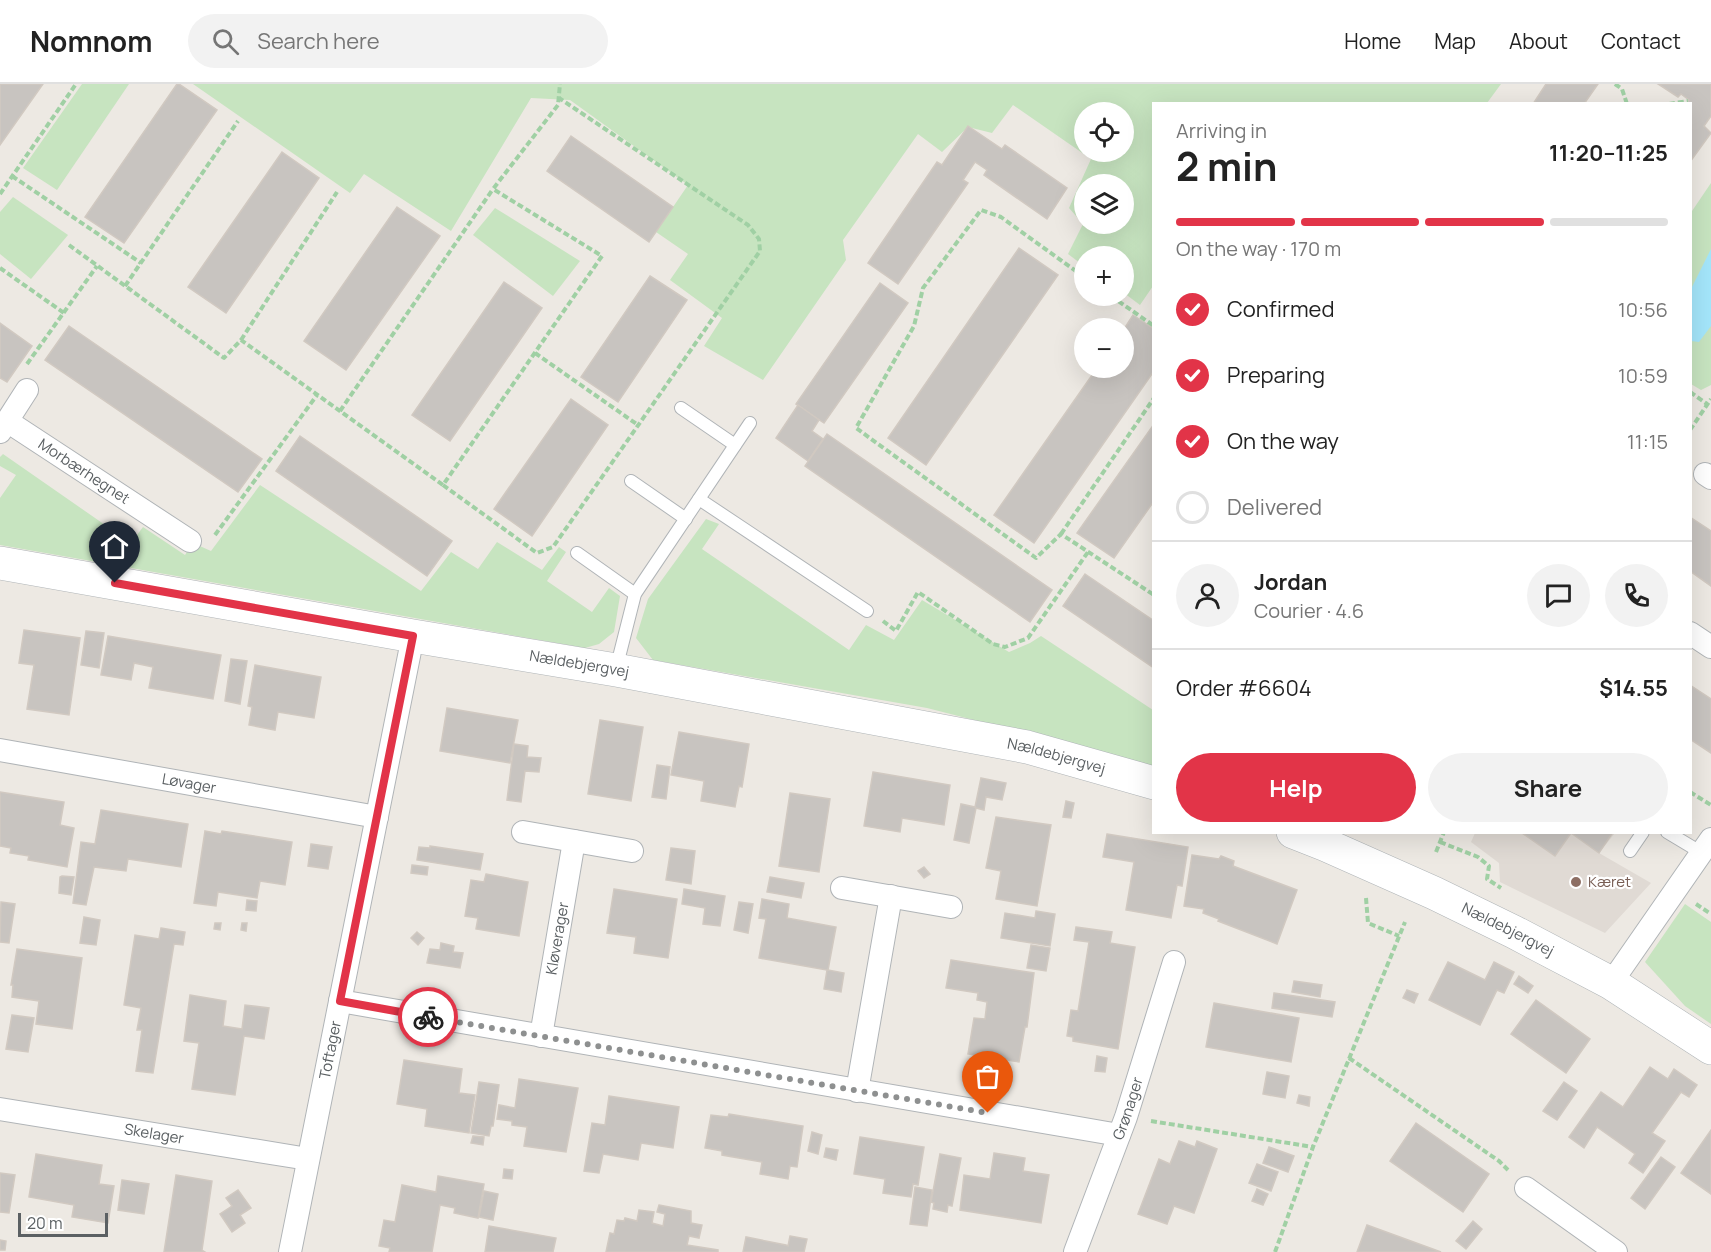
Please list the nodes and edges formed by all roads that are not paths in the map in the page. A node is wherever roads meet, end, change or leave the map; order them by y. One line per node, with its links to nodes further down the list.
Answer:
1 (27, 390): 4 (street, Morbærhegnet)
2 (681, 408): 5 (lane)
3 (750, 423): 5 (lane)
4 (4, 427): 9 (street, Morbærhegnet)
5 (735, 445): 7 (lane)
6 (631, 481): 8 (lane)
7 (699, 499): 8 (lane); 13 (lane)
8 (686, 519): 12 (lane)
9 (190, 541)
10 (577, 553): 12 (lane)
11 (0, 563): 15 (street, Nældebjergvej)
12 (635, 594): 17 (lane)
13 (867, 610)
14 (1692, 634): 16 (street)
15 (413, 636): 17 (street, Nældebjergvej); 20 (street, Toftager)
16 (1711, 647)
17 (616, 670): 19 (street, Nældebjergvej)
18 (0, 750): 20 (street, Løvager)
19 (1152, 782)
20 (377, 817): 35 (street, Toftager)
21 (523, 832): 26 (street)
22 (1303, 834): 25 (street, Nældebjergvej)
23 (1642, 834): 29 (lane)
24 (1673, 834): 27 (lane)
25 (1329, 839): 34 (street, Nældebjergvej)
26 (574, 841): 28 (street); 36 (street, Kløverager)
27 (1706, 846): 34 (street)
28 (632, 850)
29 (1630, 851)
30 (842, 888): 31 (street)
31 (891, 896): 32 (street); 38 (street)
32 (951, 907)
33 (1174, 962): 40 (street, Grønager)
34 (1611, 982): 37 (street, Nældebjergvej)
35 (340, 1001): 36 (street); 41 (street, Toftager)
36 (540, 1036): 38 (street)
37 (1711, 1048)
38 (857, 1091): 40 (street)
39 (0, 1109): 41 (street, Skelager)
40 (1122, 1126): 44 (street, Grønager)
41 (308, 1159): 43 (street, Toftager)
42 (1526, 1188): 45 (street)
43 (290, 1252)
44 (1075, 1252)
45 (1616, 1252)

